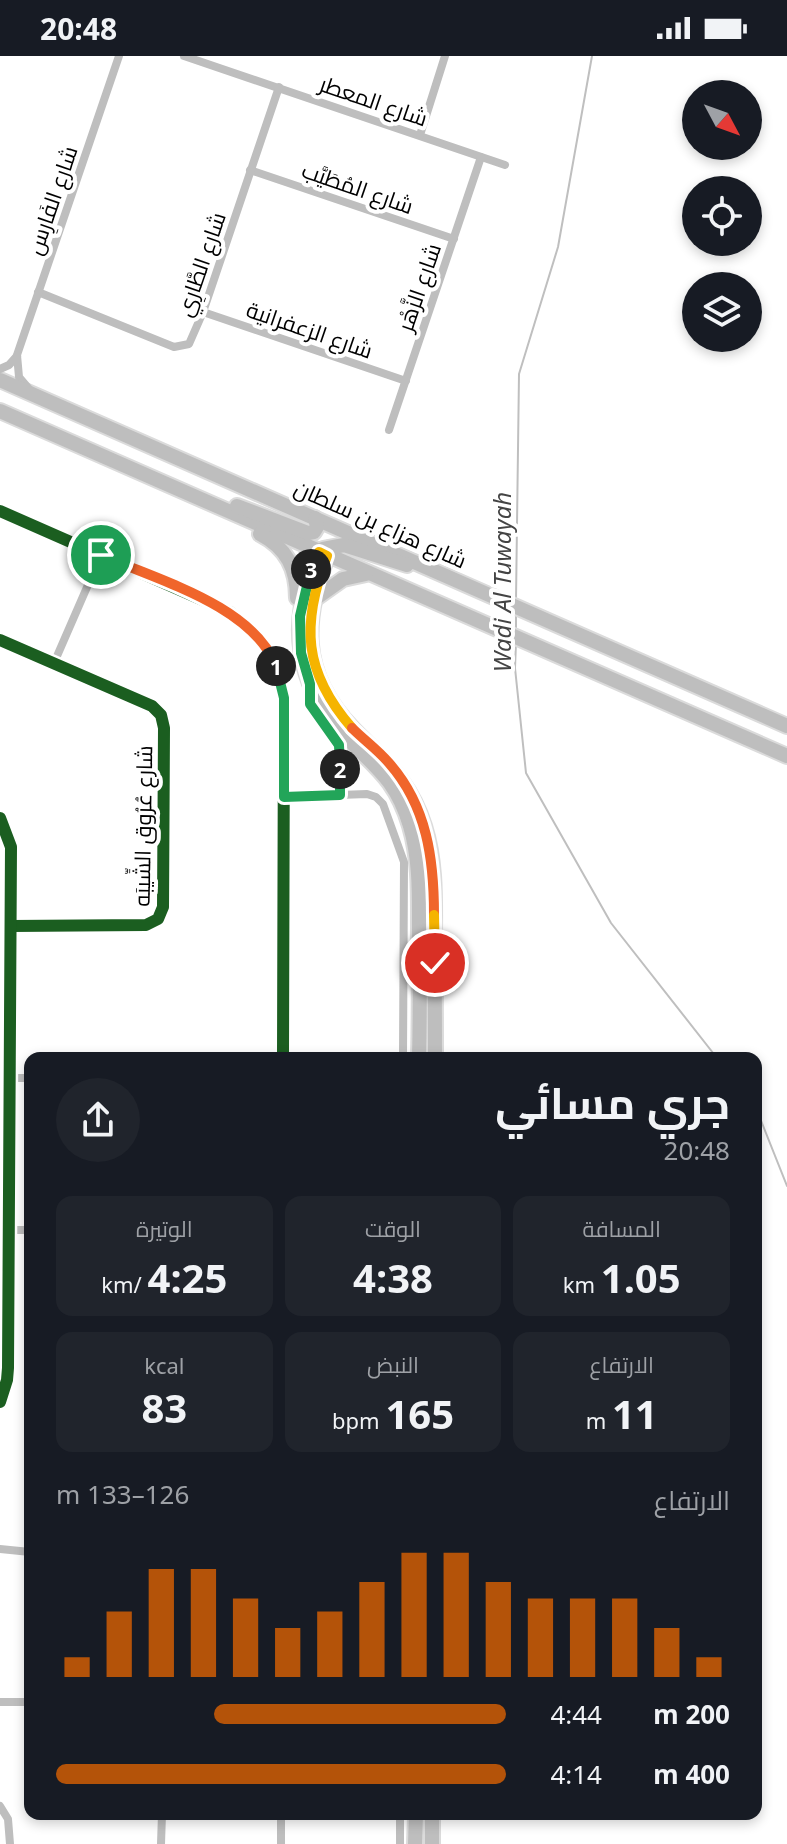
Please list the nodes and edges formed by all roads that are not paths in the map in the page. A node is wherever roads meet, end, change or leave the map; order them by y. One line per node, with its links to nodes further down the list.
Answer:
1 (119, 56): 10 (street, شارع الفَارِس)
2 (184, 56): 4 (street, شارع المعطر)
3 (445, 56): 5 (street)
4 (279, 87): 5 (street, شارع المعطر); 8 (street, شارع الطَّارِي)
5 (420, 135): 6 (street, شارع المعطر)
6 (481, 157): 7 (street, شارع المعطر); 9 (street, شارع الزَّهْر)
7 (505, 165)
8 (250, 170): 9 (street, شارع المُطَيَّب); 11 (street, شارع الطَّارِي)
9 (454, 239): 15 (street, شارع الزَّهْر)
10 (38, 292): 11 (street, شارع الطَّارِي); 12 (street, شارع الفَارِس)
11 (203, 312): 15 (street, شارع الزعفرانية)
12 (17, 355): 13 (street); 16 (street)
13 (0, 369)
14 (0, 380): 16 (main road, شارع هزاع بن سلطان)
15 (406, 381): 18 (street, شارع الزَّهْر)
16 (47, 401): 21 (main road, شارع هزاع بن سلطان)
17 (0, 411): 19 (main road)
18 (389, 430)
19 (201, 501): 21 (main road); 22 (main road); 28 (main road)
20 (0, 511): 23 (street)
21 (319, 520): 22 (main road); 24 (main road, شارع هزاع بن سلطان)
22 (326, 551): 24 (main road); 25 (main road); 26 (main road); 28 (main road)
23 (101, 555): 29 (street); 34 (street)
24 (420, 563): 31 (main road, شارع هزاع بن سلطان)
25 (370, 574): 26 (main road); 32 (main road)
26 (312, 601): 40 (main road)
27 (0, 640): 29 (street, شارع عُرُوق الشِّيبَه)
28 (300, 642): 30 (main road)
29 (54, 663): 36 (street, شارع عُرُوق الشِّيبَه)
30 (310, 684): 33 (street); 37 (main road)
31 (787, 726)
32 (787, 756)
33 (340, 795): 34 (street); 42 (street)
34 (284, 797): 43 (street)
35 (0, 818): 36 (street)
36 (11, 926): 39 (street)
37 (419, 946): 40 (main road); 41 (main road)
38 (0, 971): 39 (street)
39 (10, 971): 47 (street)
40 (435, 1034): 46 (main road)
41 (419, 1036): 42 (street); 45 (main road)
42 (404, 1040): 44 (street)
43 (283, 1052)
44 (403, 1052)
45 (419, 1052)
46 (435, 1052)
47 (10, 1078): 48 (street); 49 (street)
48 (24, 1078)
49 (9, 1230): 50 (street); 51 (street)
50 (24, 1230)
51 (4, 1295): 52 (street)
52 (0, 1402)
53 (0, 1549): 54 (street)
54 (24, 1551)
55 (0, 1702): 56 (street)
56 (24, 1702)
57 (0, 1806): 64 (street)
58 (162, 1820): 65 (street)
59 (281, 1820): 66 (street)
60 (400, 1820): 63 (street)
61 (416, 1820): 67 (main road)
62 (432, 1820): 68 (main road)
63 (400, 1843)
64 (10, 1844)
65 (161, 1844)
66 (281, 1844)
67 (415, 1844)
68 (432, 1844)

